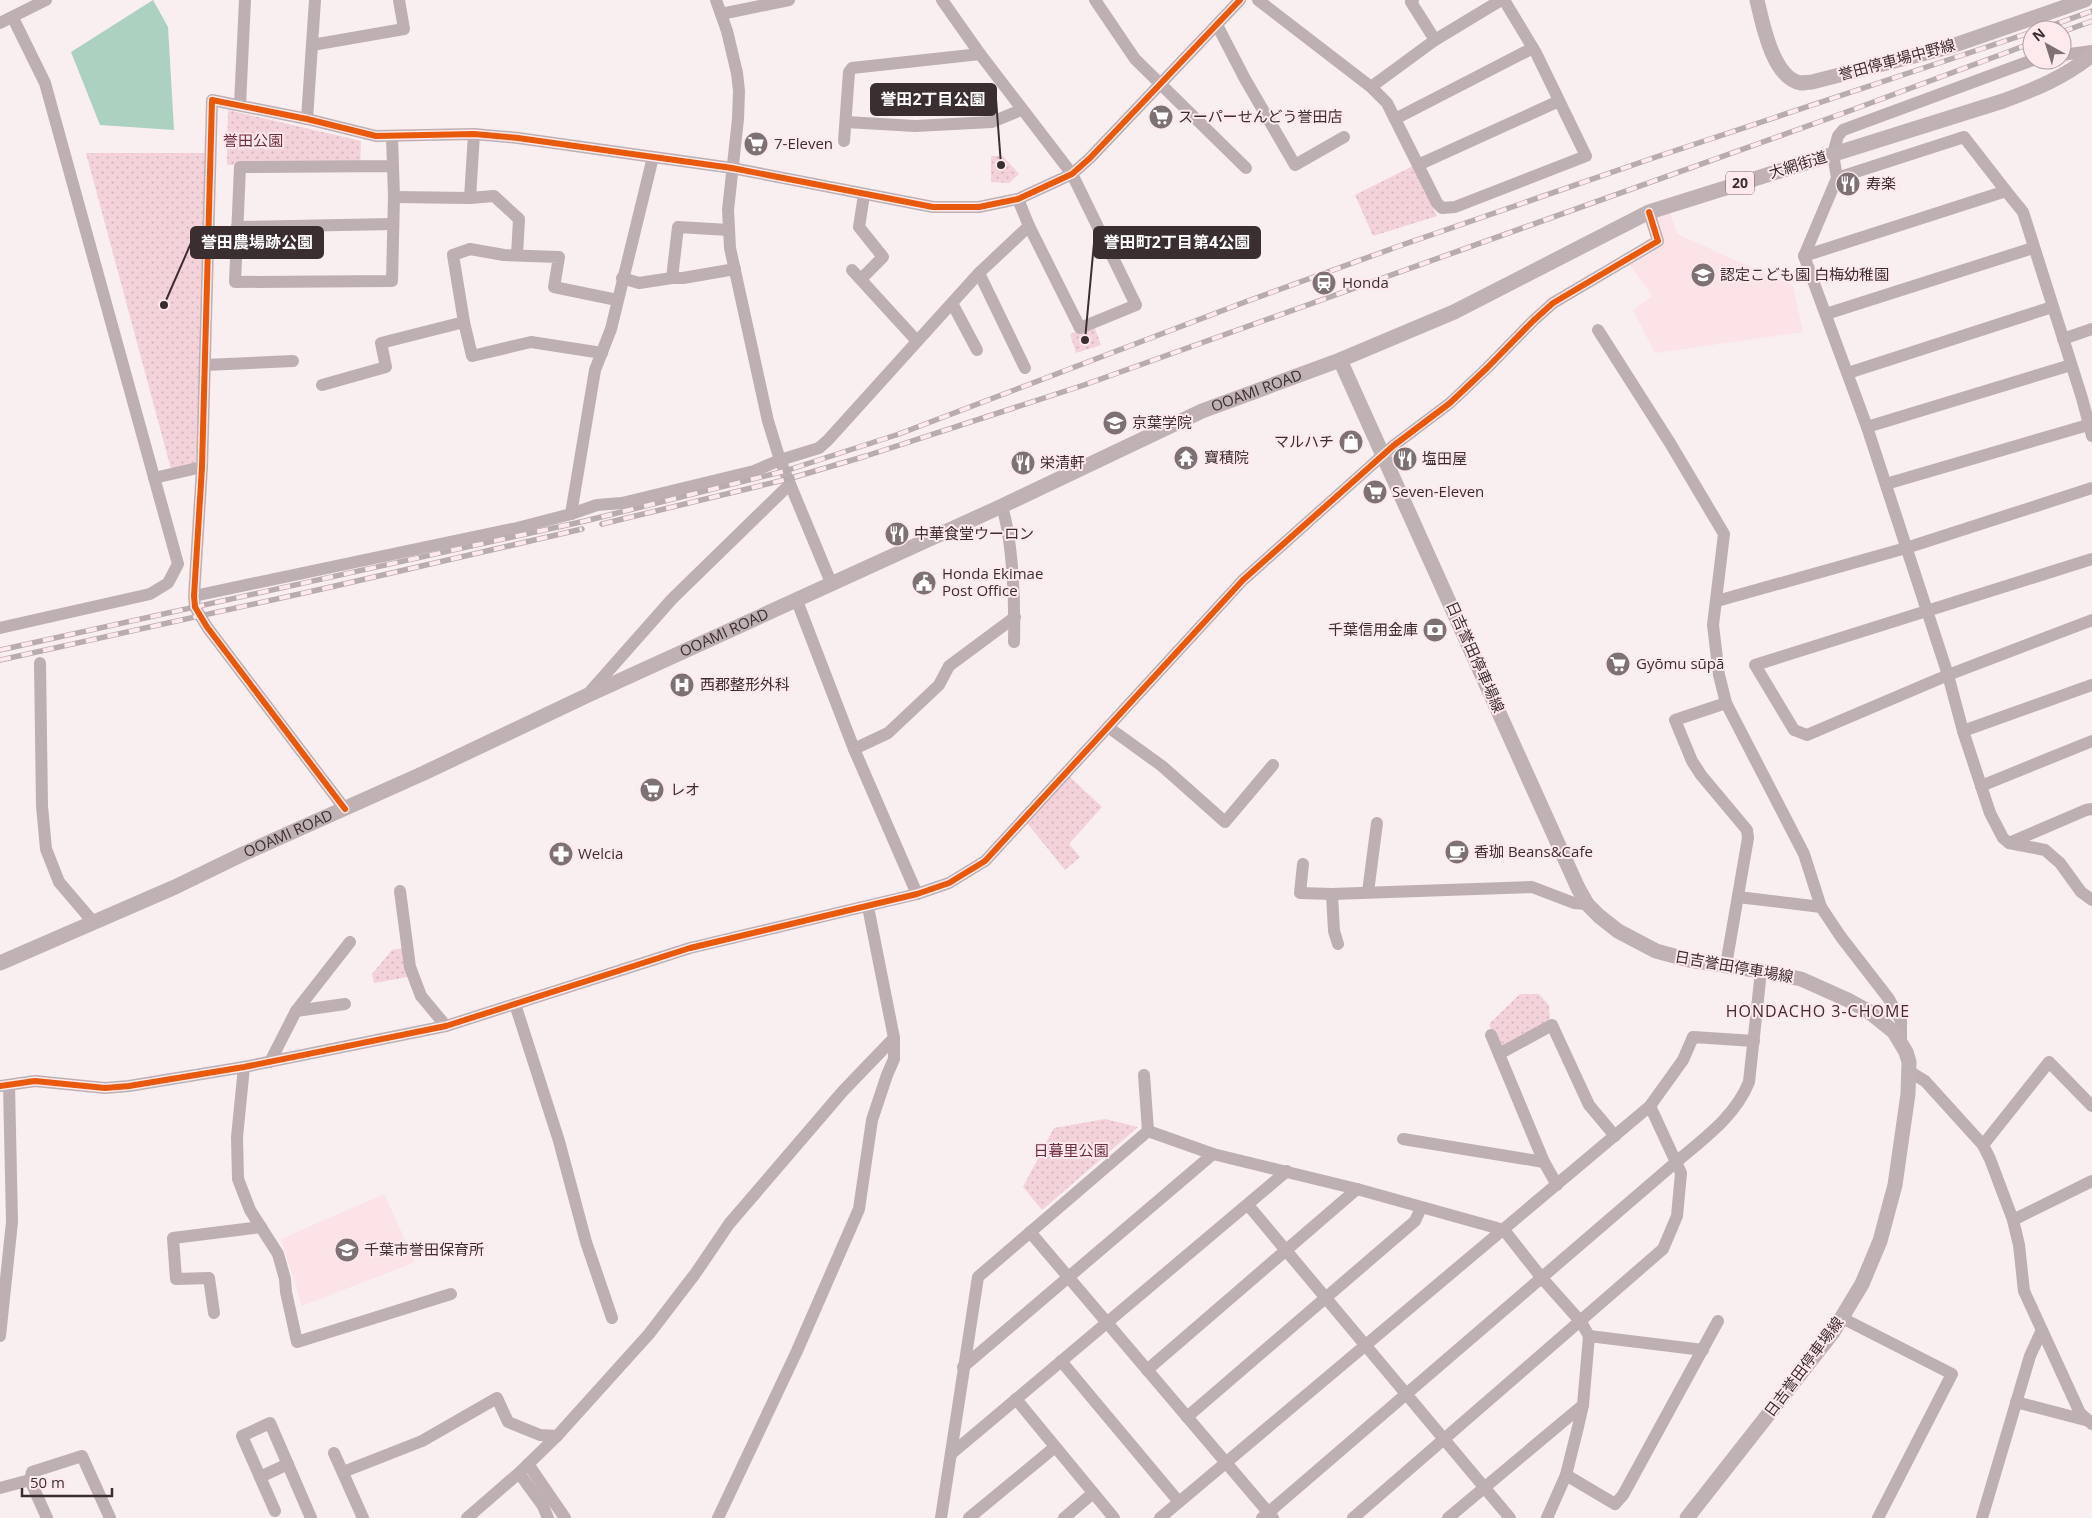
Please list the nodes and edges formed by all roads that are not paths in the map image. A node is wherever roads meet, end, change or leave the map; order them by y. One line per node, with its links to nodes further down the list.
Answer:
1 (46, 0): 17 (street)
2 (244, 0): 31 (street)
3 (315, 0): 21 (street)
4 (399, 0): 21 (street)
5 (716, 0): 16 (street)
6 (789, 0): 16 (street)
7 (942, 0): 24 (street)
8 (1095, 0): 28 (street)
9 (1240, 0): 19 (street)
10 (1258, 0): 29 (street)
11 (1413, 0): 20 (street)
12 (1500, 0): 20 (street)
13 (1504, 0): 22 (street)
14 (1757, 0): 15 (main road, 誉田停車場中野線)
15 (2085, 0)
16 (721, 14): 44 (street)
17 (13, 18): 18 (street); 89 (street)
18 (0, 23)
19 (1217, 25): 28 (street); 38 (street)
20 (1435, 40): 29 (street)
21 (312, 44): 33 (street)
22 (1533, 48): 30 (street); 34 (street)
23 (2092, 51): 25 (street)
24 (980, 54): 32 (street); 35 (street)
25 (2072, 54)
26 (2092, 55): 40 (main road, 大網街道 / 20)
27 (2022, 64): 40 (street)
28 (1159, 83): 45 (street); 46 (street)
29 (1371, 87): 34 (street)
30 (1559, 101): 42 (street); 42 (street)
31 (240, 105): 33 (street); 78 (street)
32 (1022, 110): 35 (street); 46 (street)
33 (307, 119): 37 (street)
34 (1395, 119): 42 (street)
35 (846, 122): 39 (street)
36 (474, 134): 37 (street); 41 (street); 51 (street)
37 (392, 136): 43 (street)
38 (1344, 138)
39 (844, 141)
40 (1833, 154): 47 (street); 53 (main road, 大網街道 / 20)
41 (653, 157): 44 (street); 63 (street)
42 (1418, 165)
43 (393, 166): 50 (street); 56 (street)
44 (732, 168): 49 (street); 57 (street)
45 (1246, 168)
46 (1072, 174): 52 (street); 55 (street)
47 (1837, 178): 48 (street); 60 (street)
48 (2006, 191): 58 (street); 60 (street)
49 (864, 195): 52 (street); 73 (street)
50 (394, 197): 51 (street); 54 (street)
51 (470, 198): 59 (street)
52 (1018, 199): 55 (street)
53 (1649, 212): 76 (main road, 大網街道 / 20); 86 (street)
54 (392, 224): 56 (street); 56 (street)
55 (1028, 226): 62 (street)
56 (237, 227)
57 (729, 230): 61 (street); 64 (street)
58 (2033, 248): 67 (street); 68 (street)
59 (517, 255): 65 (street); 69 (street)
60 (1804, 256): 68 (street)
61 (735, 269): 64 (street); 87 (street)
62 (979, 273): 66 (street); 80 (street)
63 (622, 278): 64 (street); 65 (street)
64 (672, 278)
65 (617, 300): 75 (street)
66 (952, 303): 73 (street); 74 (street)
67 (2052, 307): 72 (street); 81 (street)
68 (1826, 314): 81 (street)
69 (464, 322): 75 (street); 82 (street)
70 (2092, 329): 72 (street)
71 (1598, 330): 100 (street)
72 (2063, 339): 79 (street)
73 (916, 340): 87 (street)
74 (977, 350)
75 (602, 353): 94 (street)
76 (1340, 360): 86 (main road, 日吉誉田停車場線); 93 (main road, OOAMI ROAD / 20)
77 (293, 361): 78 (street)
78 (204, 365): 88 (street)
79 (2071, 365): 83 (street); 84 (street)
80 (1025, 368)
81 (1848, 373): 84 (street)
82 (322, 385)
83 (2087, 396): 85 (street)
84 (1867, 427): 91 (street)
85 (2090, 430): 91 (street)
86 (1383, 456): 111 (street); 128 (main road, 日吉誉田停車場線)
87 (780, 460): 90 (street); 94 (street)
88 (202, 467): 89 (street); 98 (street)
89 (154, 478): 104 (street)
90 (790, 484): 97 (street); 109 (street)
91 (1886, 484): 95 (street)
92 (2092, 488): 95 (street)
93 (1002, 506): 97 (main road, OOAMI ROAD / 20); 102 (street)
94 (571, 514): 98 (street)
95 (1906, 548): 100 (street); 101 (street)
96 (2092, 559): 101 (street)
97 (832, 585): 99 (main road, OOAMI ROAD / 20)
98 (194, 596): 117 (street)
99 (797, 601): 109 (main road, OOAMI ROAD / 20); 114 (street)
100 (1718, 601): 110 (street)
101 (1927, 610): 107 (street); 107 (street)
102 (1015, 617): 105 (street); 114 (street)
103 (2092, 620): 107 (street)
104 (0, 628)
105 (1014, 642)
106 (40, 663): 131 (street)
107 (1948, 675): 112 (street)
108 (2092, 686): 112 (street)
109 (586, 696): 117 (main road, OOAMI ROAD / 20)
110 (1726, 703): 126 (street); 130 (street)
111 (1108, 727): 115 (street); 124 (street)
112 (1963, 731): 116 (street)
113 (2092, 741): 116 (street)
114 (854, 749): 124 (street)
115 (1273, 765)
116 (1981, 786): 120 (street)
117 (344, 809): 131 (main road, OOAMI ROAD / 20)
118 (2092, 809): 120 (street)
119 (1377, 823): 123 (street)
120 (2009, 842): 127 (street)
121 (1303, 864): 125 (street)
122 (400, 891): 140 (street)
123 (1368, 892): 125 (street); 128 (street)
124 (917, 894): 129 (street)
125 (1332, 894): 133 (street)
126 (1738, 897): 130 (street); 135 (street)
127 (2092, 900)
128 (1587, 904): 135 (main road, 日吉誉田停車場線)
129 (868, 907): 138 (street); 142 (street)
130 (1821, 907): 144 (street)
131 (94, 923): 134 (main road, OOAMI ROAD / 20)
132 (350, 942): 139 (street)
133 (1338, 944)
134 (0, 964)
135 (1726, 966): 136 (main road, 日吉誉田停車場線)
136 (1761, 971): 143 (street); 144 (main road, 日吉誉田停車場線)
137 (346, 1004): 139 (street)
138 (515, 1004): 140 (street); 176 (street)
139 (296, 1010): 146 (street)
140 (446, 1026): 146 (street)
141 (1491, 1035): 145 (street)
142 (894, 1038): 195 (street); 220 (street)
143 (1754, 1041): 151 (street); 159 (street)
144 (1901, 1044): 148 (main road, 日吉誉田停車場線)
145 (1499, 1054): 154 (street); 158 (street)
146 (270, 1062): 147 (street)
147 (244, 1067): 150 (street); 167 (street)
148 (1910, 1072): 156 (street); 177 (main road, 日吉誉田停車場線)
149 (1144, 1075): 153 (street)
150 (4, 1085): 182 (street)
151 (1650, 1106): 154 (street); 159 (street)
152 (2092, 1106): 156 (street)
153 (1148, 1131): 157 (street); 169 (street)
154 (1614, 1136): 162 (street)
155 (1403, 1139): 158 (street)
156 (1983, 1146): 166 (street)
157 (1213, 1154): 160 (street); 171 (street)
158 (1544, 1162): 162 (street)
159 (1676, 1163): 172 (street); 179 (street)
160 (1287, 1172): 163 (street); 164 (street)
161 (2092, 1181): 166 (street)
162 (1557, 1185): 168 (street)
163 (1357, 1190): 165 (street); 170 (street)
164 (1248, 1205): 170 (street); 178 (street)
165 (1421, 1208): 168 (street); 174 (street)
166 (2013, 1220): 181 (street)
167 (261, 1227): 173 (street); 175 (street)
168 (1504, 1230): 172 (street); 184 (street)
169 (1030, 1232): 171 (street); 187 (street)
170 (1286, 1251): 174 (street); 188 (street)
171 (1068, 1277): 178 (street); 187 (street)
172 (1541, 1277): 179 (street); 189 (street)
173 (451, 1294)
174 (1326, 1298): 184 (street); 193 (street)
175 (214, 1313)
176 (612, 1318)
177 (1842, 1318): 230 (main road, 日吉誉田停車場線); 231 (street)
178 (1107, 1322): 186 (street); 188 (street)
179 (1581, 1322): 183 (street); 196 (street)
180 (1718, 1322): 185 (street)
181 (2041, 1332): 191 (street); 194 (street)
182 (0, 1336)
183 (1589, 1336): 185 (street); 192 (street)
184 (1366, 1346): 189 (street); 200 (street)
185 (1703, 1350): 204 (street)
186 (1061, 1362): 190 (street); 210 (street)
187 (963, 1367): 199 (street)
188 (1147, 1370): 193 (street)
189 (1406, 1394): 196 (street); 212 (street)
190 (1016, 1399): 197 (street); 199 (street)
191 (2016, 1402): 194 (street); 232 (street)
192 (1583, 1405): 204 (street); 207 (street)
193 (1187, 1416): 200 (street)
194 (2090, 1423)
195 (557, 1436): 202 (street); 203 (street)
196 (1444, 1439): 207 (street); 226 (street)
197 (1055, 1447): 209 (street); 222 (street)
198 (334, 1453): 203 (street)
199 (951, 1454): 221 (street)
200 (1226, 1463): 210 (street); 212 (street)
201 (288, 1464): 205 (street); 205 (street); 215 (street)
202 (523, 1469): 217 (street); 218 (street); 219 (street)
203 (343, 1472): 216 (street)
204 (1566, 1475): 229 (street)
205 (260, 1477): 211 (street)
206 (30, 1480): 208 (street); 213 (street); 214 (street)
207 (1484, 1487): 227 (street); 228 (street)
208 (0, 1488)
209 (1093, 1493): 223 (street); 224 (street)
210 (1179, 1502): 225 (street)
211 (275, 1511)
212 (1268, 1516)
213 (47, 1518)
214 (110, 1518)
215 (311, 1518)
216 (363, 1518)
217 (467, 1518)
218 (548, 1518)
219 (565, 1518)
220 (718, 1518)
221 (941, 1518)
222 (969, 1518)
223 (1064, 1518)
224 (1114, 1518)
225 (1160, 1518)
226 (1353, 1518)
227 (1448, 1518)
228 (1510, 1518)
229 (1547, 1518)
230 (1687, 1518)
231 (1878, 1518)
232 (1982, 1518)

